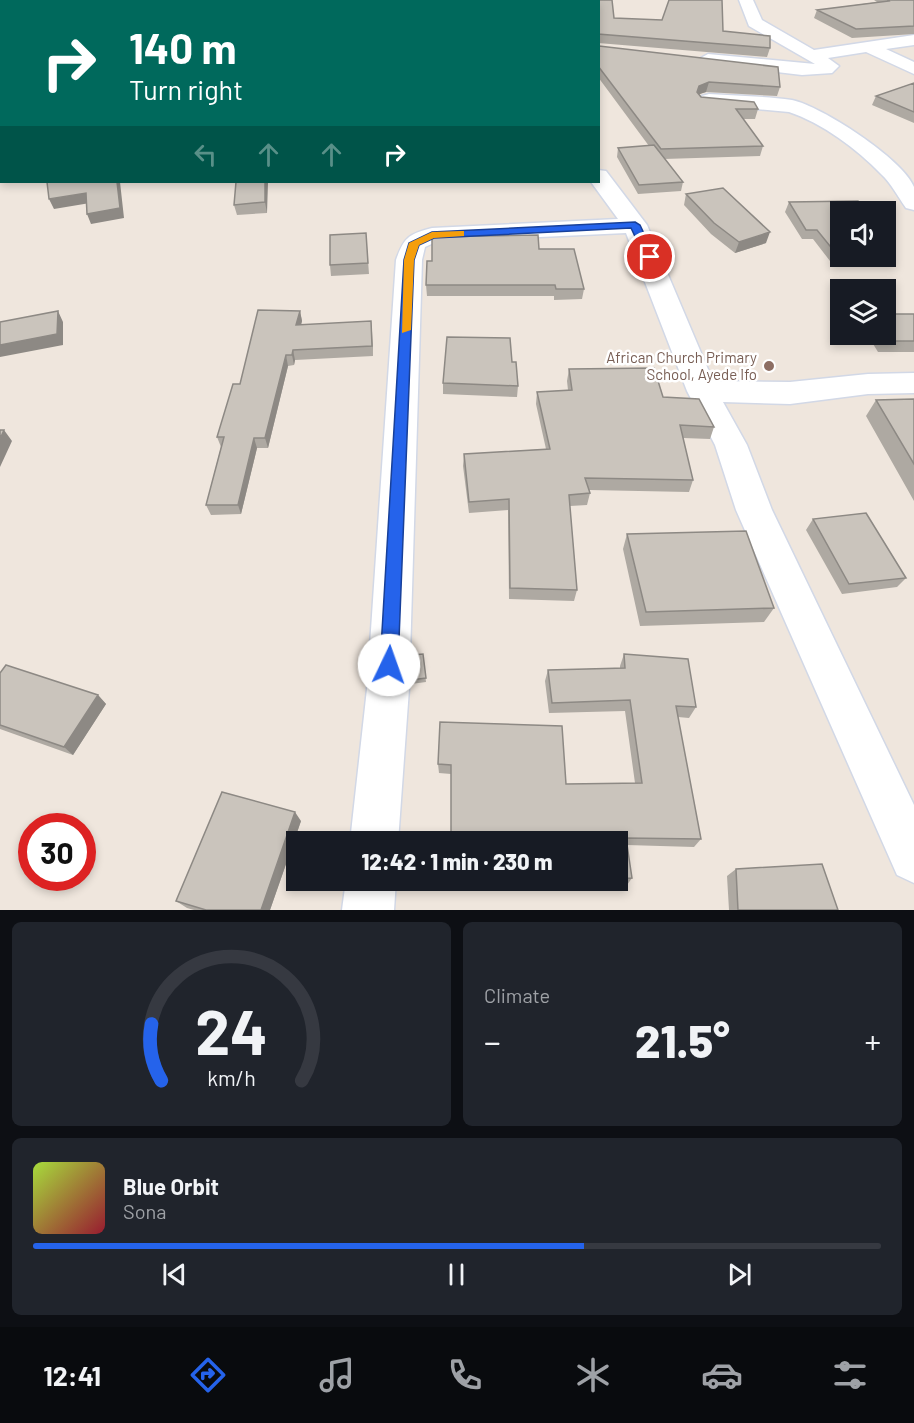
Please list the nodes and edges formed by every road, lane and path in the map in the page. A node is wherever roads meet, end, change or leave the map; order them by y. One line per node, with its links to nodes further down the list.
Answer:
1 (746, 0): 4 (street)
2 (914, 40): 3 (street)
3 (869, 47): 4 (street); 6 (street)
4 (812, 55): 5 (street)
5 (687, 57)
6 (914, 69)
7 (706, 100): 9 (street)
8 (600, 179): 10 (street)
9 (914, 202)
10 (635, 225): 12 (street); 13 (street)
11 (914, 383): 12 (street)
12 (702, 391): 14 (street)
13 (375, 831)
14 (914, 858)
15 (370, 891): 16 (street)
16 (368, 910)

